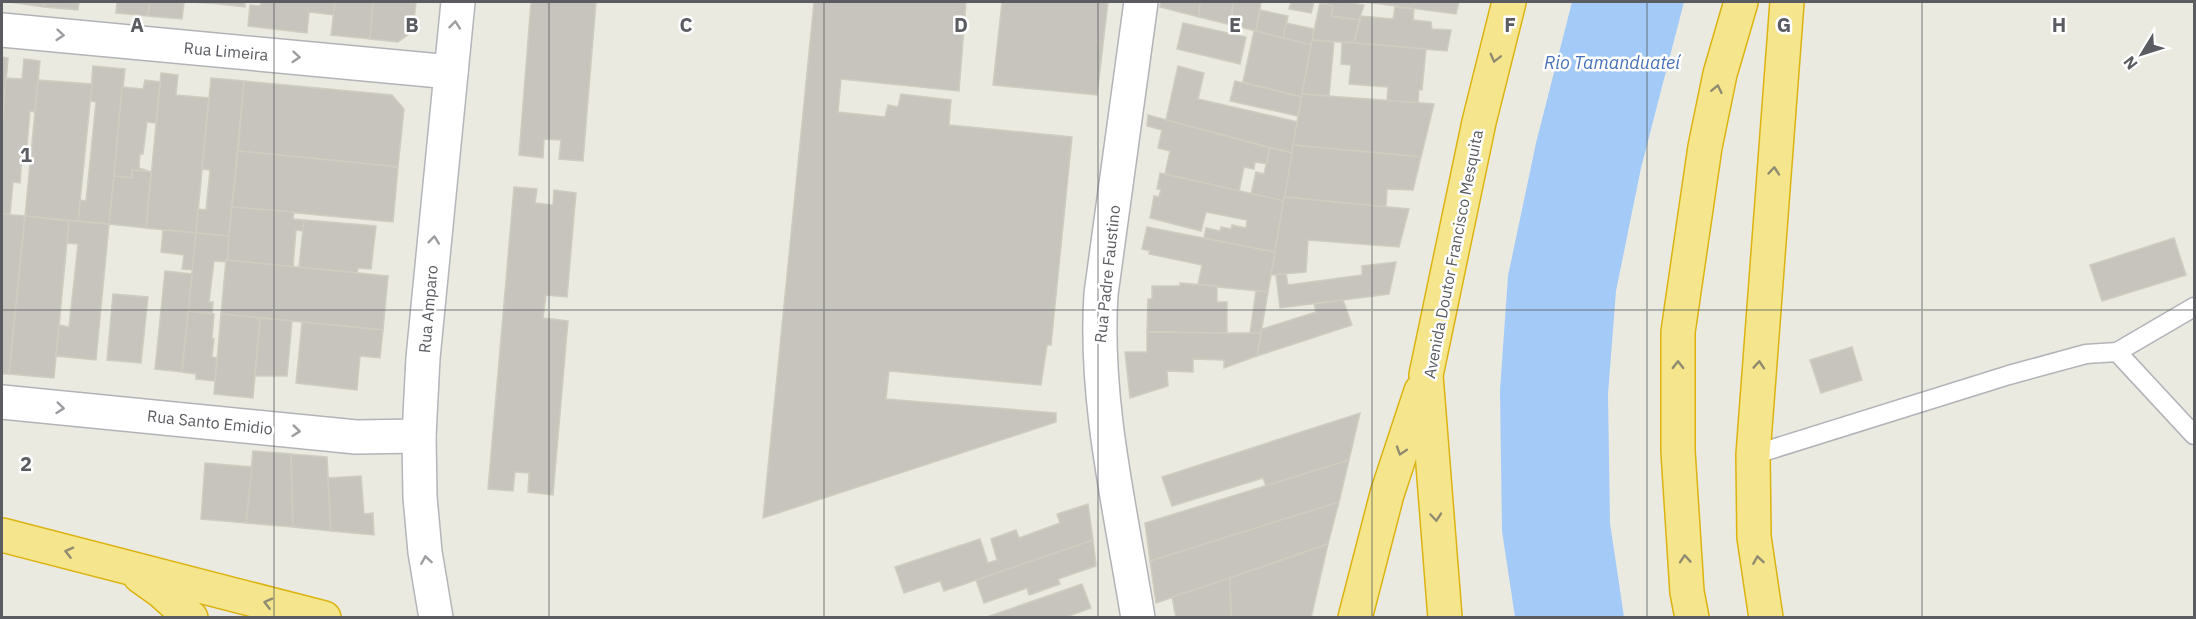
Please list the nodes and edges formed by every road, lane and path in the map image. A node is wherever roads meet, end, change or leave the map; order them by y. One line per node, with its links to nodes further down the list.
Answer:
1 (458, 2): 7 (street, Rua Amparo, one-way to 1)
2 (1141, 2): 20 (street, Rua Padre Faustino)
3 (1509, 2): 10 (highway, Avenida Doutor Francisco Mesquita, one-way to 10)
4 (1741, 2): 23 (highway, one-way to 4)
5 (1787, 2): 14 (highway, one-way to 5)
6 (2, 30): 7 (street, Rua Limeira, one-way to 7)
7 (451, 72): 13 (street, Rua Amparo, one-way to 7)
8 (2194, 307): 9 (lane)
9 (2117, 352): 12 (lane); 14 (lane)
10 (1426, 375): 21 (highway, one-way to 21); 22 (highway, Avenida Doutor Francisco Mesquita, one-way to 22)
11 (2, 402): 13 (street, Rua Santo Emidio, one-way to 13)
12 (2194, 435)
13 (419, 436): 19 (street, Rua Amparo, one-way to 13)
14 (1753, 455): 24 (highway, one-way to 14)
15 (2, 535): 16 (highway, one-way to 15)
16 (126, 566): 17 (highway); 18 (highway, one-way to 16)
17 (191, 618)
18 (324, 618)
19 (436, 618)
20 (1138, 618)
21 (1355, 618)
22 (1444, 618)
23 (1692, 618)
24 (1767, 618)

